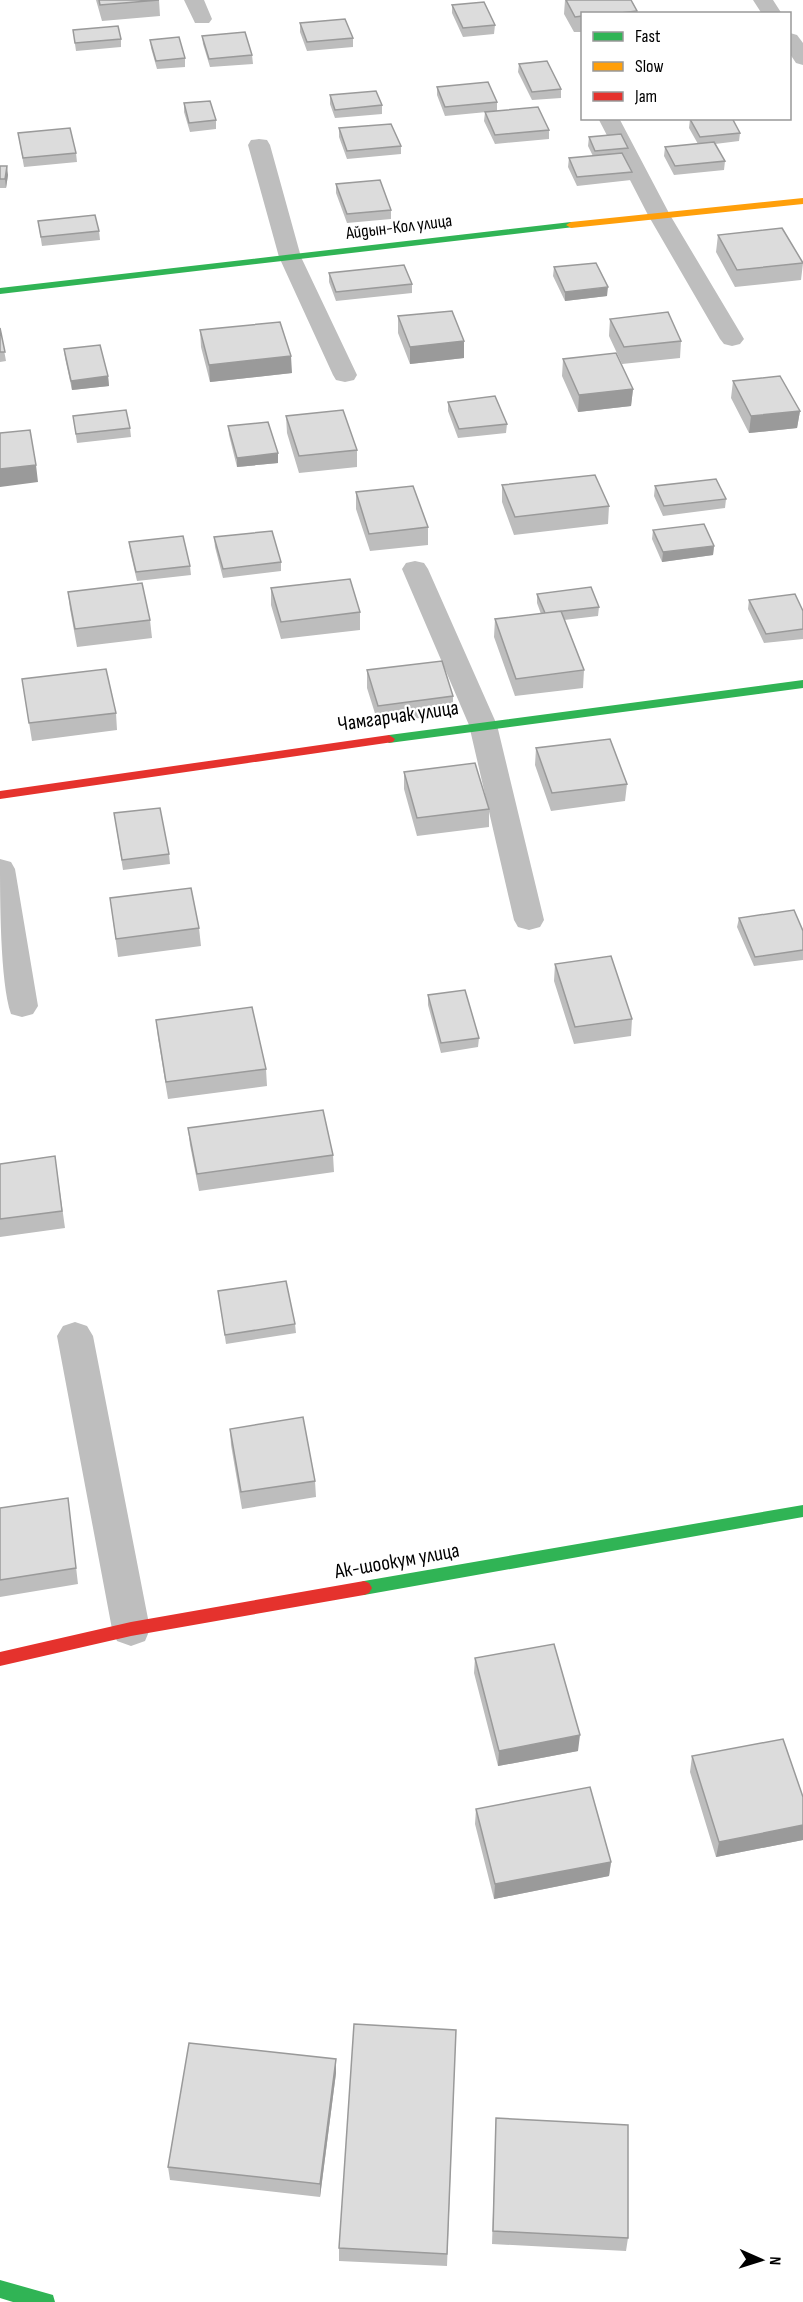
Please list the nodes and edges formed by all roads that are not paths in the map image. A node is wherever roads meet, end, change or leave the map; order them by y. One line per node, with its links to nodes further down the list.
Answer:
1 (194, 0): 2 (street)
2 (202, 20)
3 (791, 42): 4 (street)
4 (803, 59)
5 (610, 120): 8 (street)
6 (259, 145): 9 (street)
7 (803, 201): 8 (street, Айдын-Кол улица)
8 (659, 215): 9 (street, Айдын-Кол улица); 11 (street)
9 (290, 257): 10 (street, Айдын-Кол улица); 12 (street)
10 (0, 291)
11 (732, 339)
12 (345, 375)
13 (416, 569): 15 (street)
14 (803, 684): 15 (street, Чамгарчак улица)
15 (483, 725): 16 (street, Чамгарчак улица); 18 (street)
16 (0, 795)
17 (0, 869): 19 (street)
18 (529, 920)
19 (22, 1006)
20 (75, 1336): 22 (street)
21 (803, 1511): 22 (street, Ак-шоокум улица)
22 (131, 1629): 23 (street, Ак-шоокум улица)
23 (0, 1659)
24 (0, 2289): 25 (street)
25 (46, 2302)

